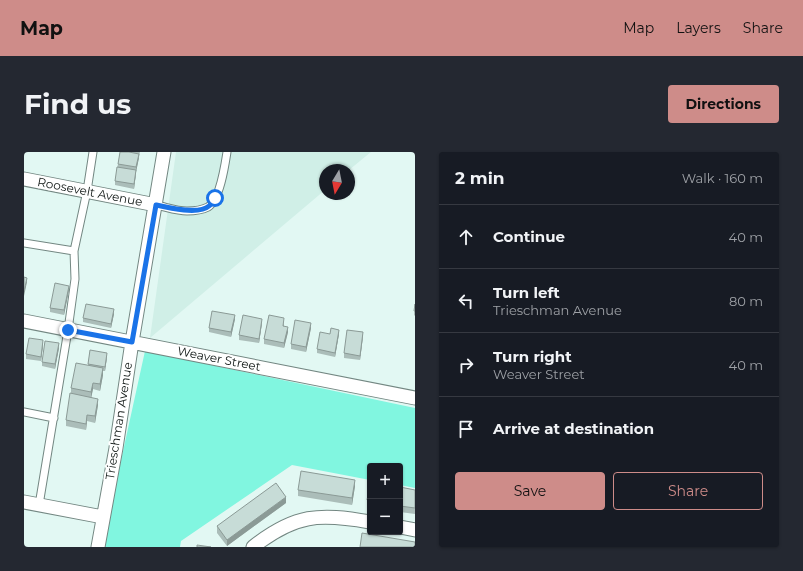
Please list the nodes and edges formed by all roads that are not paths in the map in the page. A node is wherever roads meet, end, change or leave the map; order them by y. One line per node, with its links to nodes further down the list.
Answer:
1 (93, 152): 5 (lane)
2 (164, 152): 6 (street, Trieschman Avenue)
3 (227, 152): 6 (lane)
4 (24, 179): 5 (street, Roosevelt Avenue)
5 (87, 191): 6 (street, Roosevelt Avenue); 8 (lane)
6 (156, 205): 11 (street, Trieschman Avenue)
7 (24, 242): 8 (lane)
8 (74, 251): 10 (lane)
9 (24, 321): 10 (street, Weaver Street)
10 (68, 330): 11 (street, Weaver Street); 14 (lane)
11 (132, 342): 12 (street, Weaver Street); 17 (street, Trieschman Avenue)
12 (415, 398)
13 (24, 412): 14 (lane)
14 (54, 418): 16 (lane)
15 (24, 502): 16 (street)
16 (39, 504): 17 (street)
17 (103, 517): 21 (street, Trieschman Avenue)
18 (367, 521): 22 (street)
19 (403, 528): 20 (street)
20 (415, 530)
21 (98, 547)
22 (253, 547)

